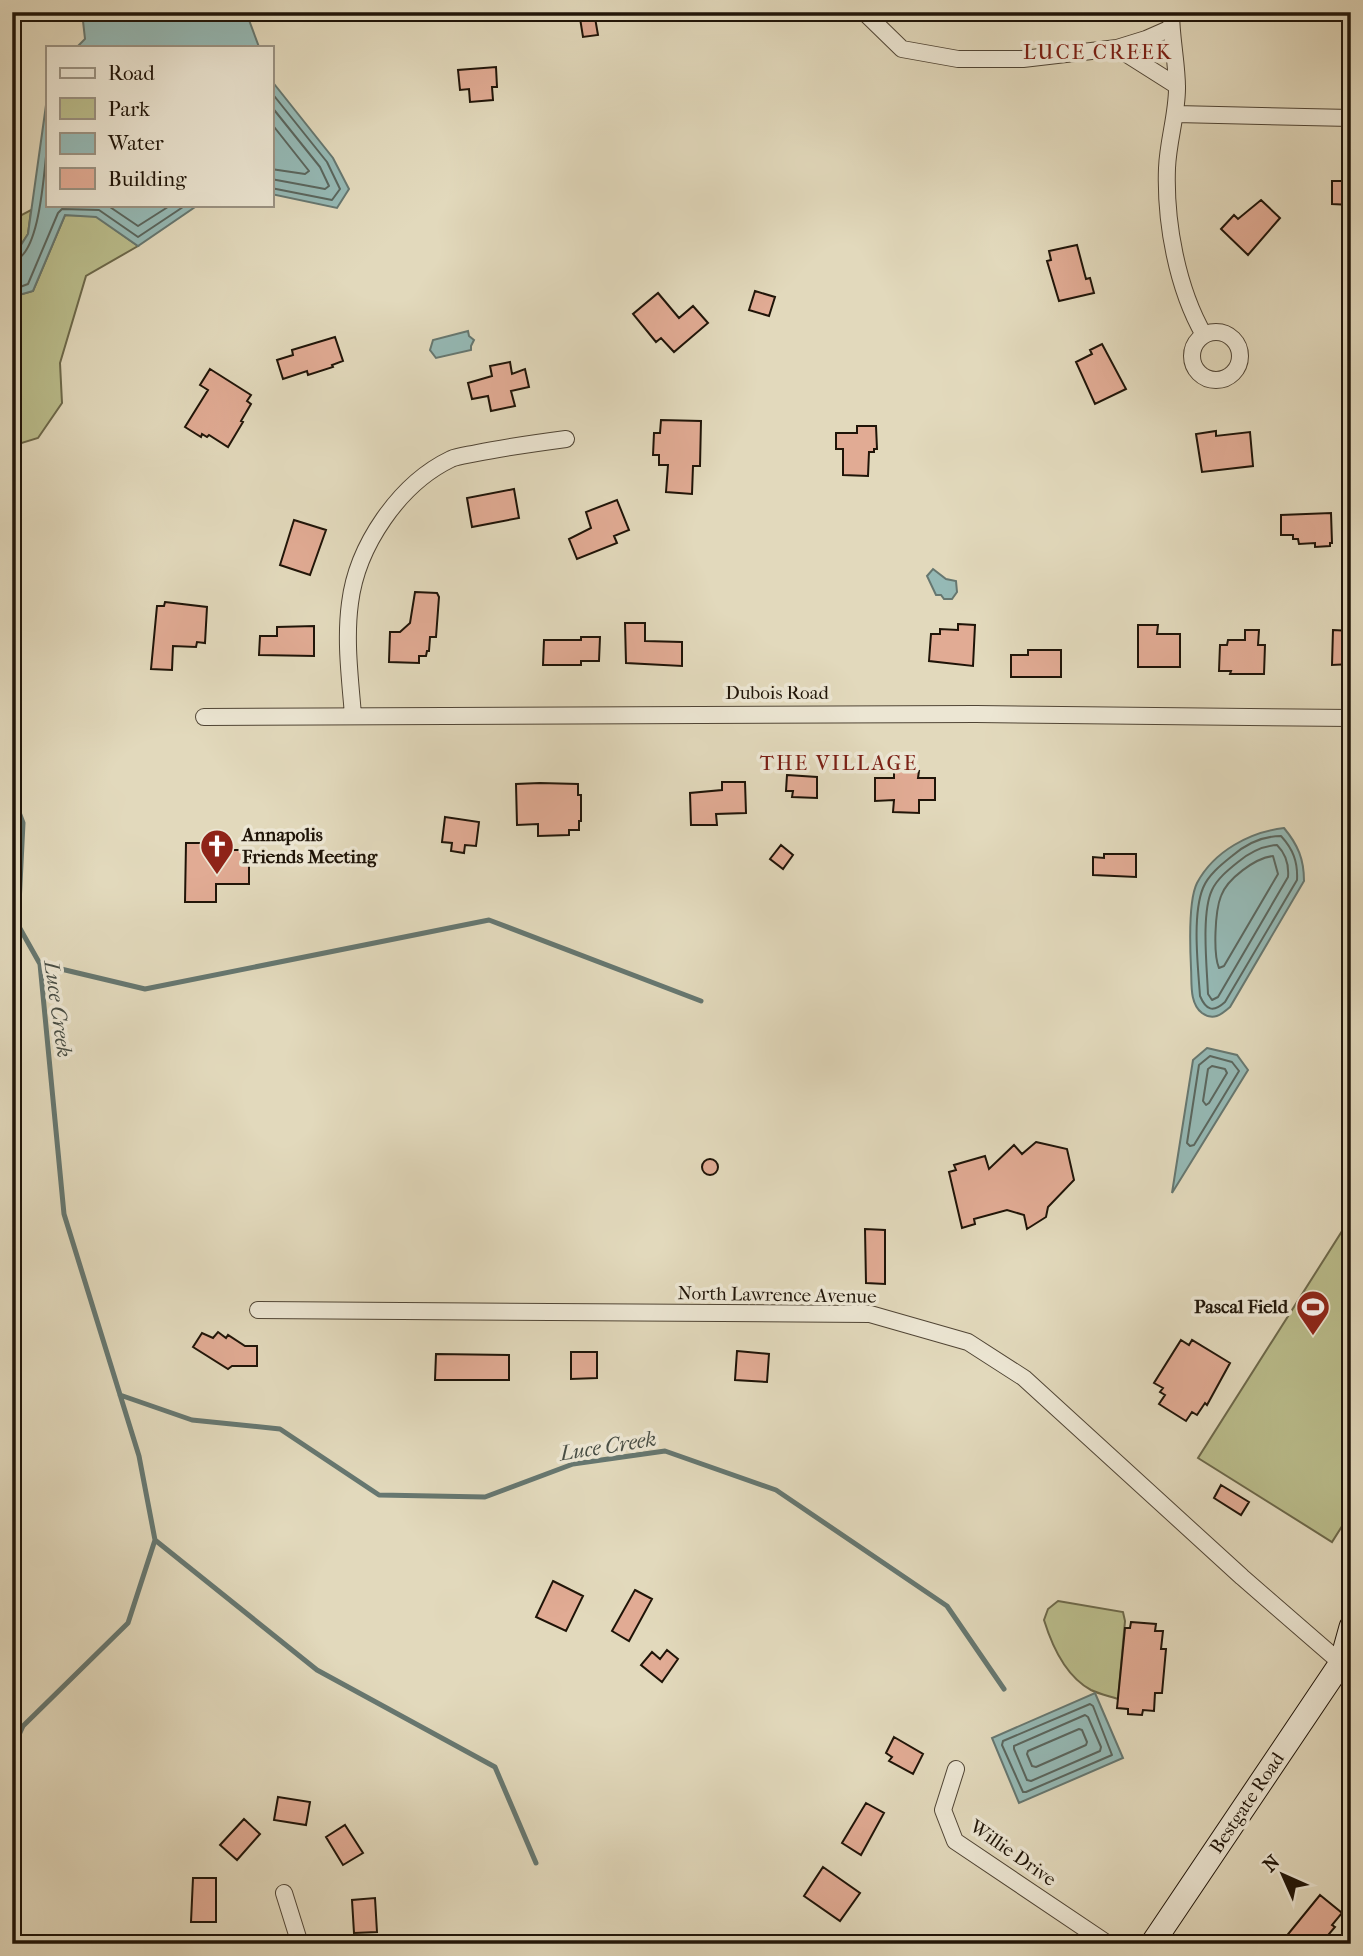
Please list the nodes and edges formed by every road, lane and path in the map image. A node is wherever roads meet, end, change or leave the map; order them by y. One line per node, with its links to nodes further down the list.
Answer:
1 (864, 12): 3 (street)
2 (1171, 20): 3 (street); 4 (street)
3 (1117, 48): 4 (street)
4 (1177, 86): 5 (street)
5 (1176, 114): 6 (street); 7 (street)
6 (1351, 118)
7 (1204, 335)
8 (566, 439): 9 (street)
9 (353, 715): 10 (street, Dubois Road); 11 (street, Dubois Road)
10 (204, 717)
11 (1351, 718)
12 (258, 1310): 14 (street, North Lawrence Avenue)
13 (1351, 1627): 14 (main road, Bestgate Road)
14 (1346, 1659): 19 (main road, Bestgate Road)
15 (957, 1769): 18 (street, Willie Drive)
16 (284, 1893): 17 (street)
17 (300, 1944)
18 (1108, 1944)
19 (1152, 1944)

